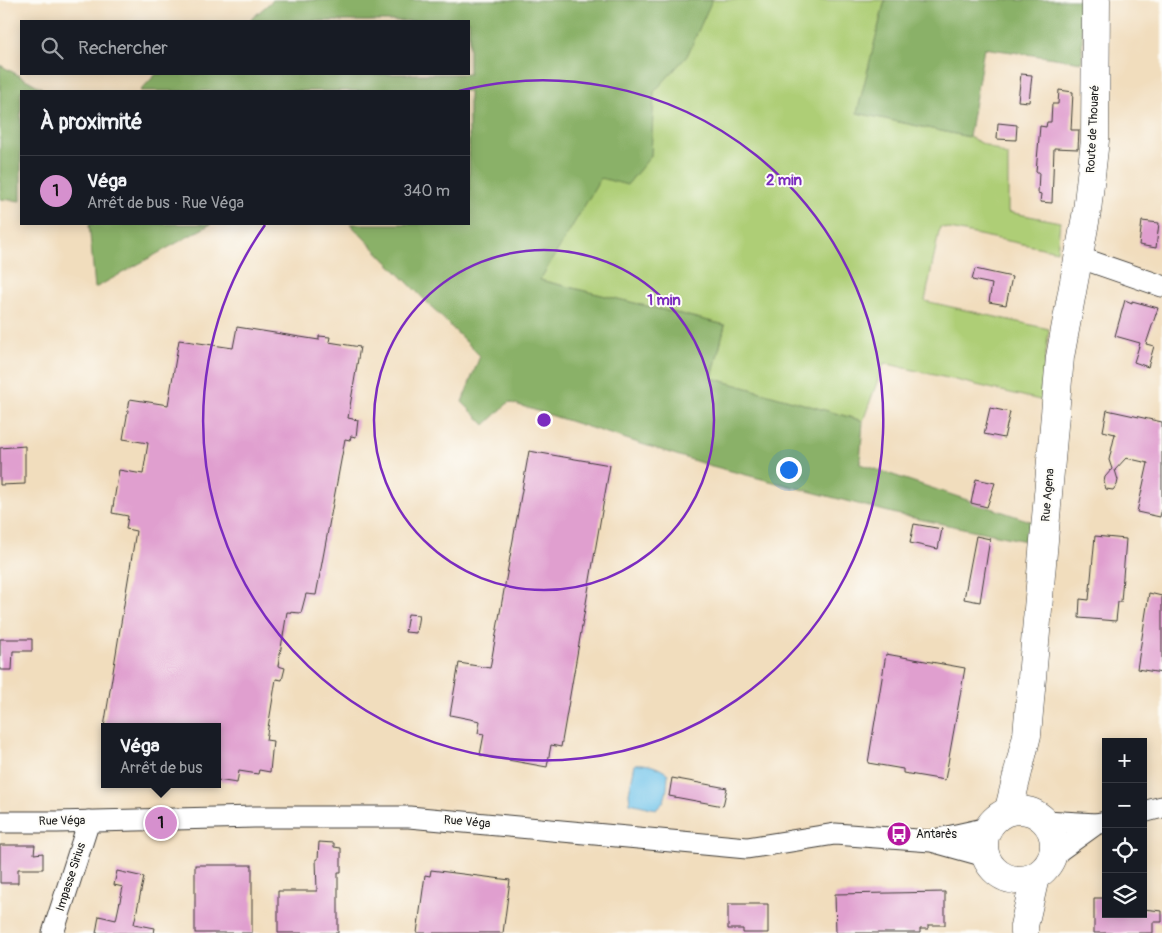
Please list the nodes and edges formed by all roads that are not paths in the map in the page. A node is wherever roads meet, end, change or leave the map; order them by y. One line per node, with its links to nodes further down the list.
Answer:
1 (1096, 0): 2 (main road, Route de Thouaré)
2 (1078, 257): 3 (street); 6 (main road, Rue Agena)
3 (1162, 286)
4 (1162, 808): 5 (street)
5 (1147, 811)
6 (1030, 814): 9 (street); 10 (main road); 12 (main road)
7 (89, 821): 8 (street, Rue Véga); 11 (street, Rue Véga); 17 (street, Impasse Sirius)
8 (0, 822)
9 (1101, 823): 12 (street)
10 (988, 828): 11 (street, Rue Véga); 13 (main road)
11 (931, 841): 13 (street, Rue Véga)
12 (1053, 855): 14 (main road)
13 (985, 856): 15 (main road)
14 (1035, 877): 15 (main road); 16 (main road)
15 (1003, 878): 16 (main road)
16 (1024, 930)
17 (54, 933)

